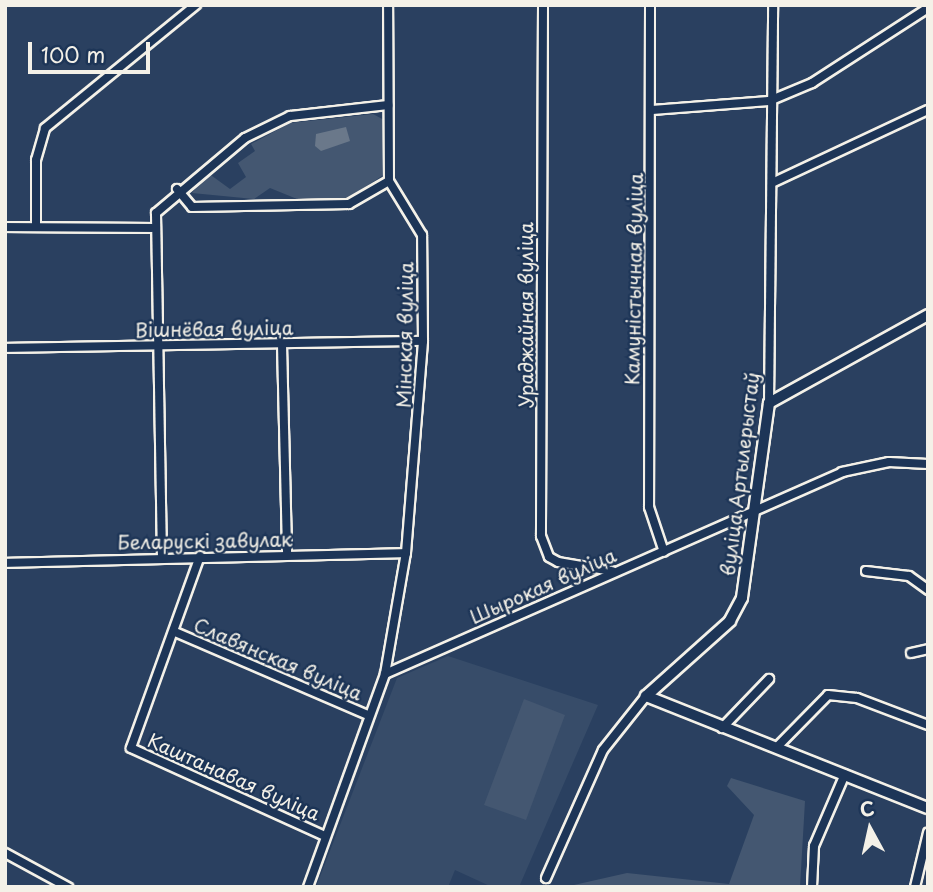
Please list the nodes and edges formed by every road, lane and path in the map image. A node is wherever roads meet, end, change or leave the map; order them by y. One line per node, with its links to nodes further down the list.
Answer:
1 (196, 5): 14 (street)
2 (388, 5): 8 (street)
3 (543, 5): 31 (street, Ураджайная вуліца)
4 (650, 5): 9 (street, Камуністычная вуліца)
5 (773, 5): 7 (street, вуліца Артылерыстаў)
6 (928, 8): 7 (street)
7 (769, 101): 9 (street); 12 (street, вуліца Артылерыстаў)
8 (388, 105): 11 (street); 13 (street)
9 (652, 110): 25 (street, Камуністычная вуліца)
10 (928, 110): 12 (street)
11 (389, 181): 13 (street); 18 (street, Мінская вуліца)
12 (774, 182): 22 (street, вуліца Артылерыстаў)
13 (177, 189): 16 (street)
14 (36, 226): 15 (street); 16 (street)
15 (5, 227)
16 (152, 228): 20 (street)
17 (928, 315): 22 (street)
18 (423, 341): 19 (street, Вішнёвая вуліца); 26 (street, Мінская вуліца)
19 (282, 345): 20 (street, Вішнёвая вуліца); 27 (street)
20 (156, 346): 21 (street, Вішнёвая вуліца); 29 (street)
21 (5, 348)
22 (769, 403): 24 (street, вуліца Артылерыстаў)
23 (928, 464): 24 (street, Шырокая вуліца)
24 (755, 513): 25 (street, Шырокая вуліца); 39 (street, вуліца Артылерыстаў)
25 (664, 552): 31 (street, Шырокая вуліца)
26 (405, 553): 27 (street, Беларускі завулак); 37 (street, Мінская вуліца)
27 (287, 555): 28 (street, Беларускі завулак)
28 (200, 556): 29 (street, Беларускі завулак); 34 (street)
29 (162, 558): 30 (street, Беларускі завулак)
30 (5, 563)
31 (612, 571): 37 (street, Шырокая вуліца)
32 (866, 571): 33 (street)
33 (928, 590)
34 (175, 632): 40 (street, Славянская вуліца); 47 (street, Каштанавая вуліца)
35 (928, 649): 36 (street)
36 (911, 653)
37 (385, 674): 40 (street)
38 (769, 679): 42 (street)
39 (646, 696): 42 (street); 49 (street, вуліца Артылерыстаў)
40 (368, 715): 47 (street)
41 (928, 725): 43 (street)
42 (722, 728): 43 (street)
43 (776, 748): 44 (street)
44 (845, 774): 45 (street); 52 (street)
45 (928, 808)
46 (928, 832): 53 (street)
47 (323, 835): 51 (street)
48 (5, 853): 50 (street)
49 (546, 878)
50 (68, 887)
51 (307, 887)
52 (812, 887)
53 (915, 887)

